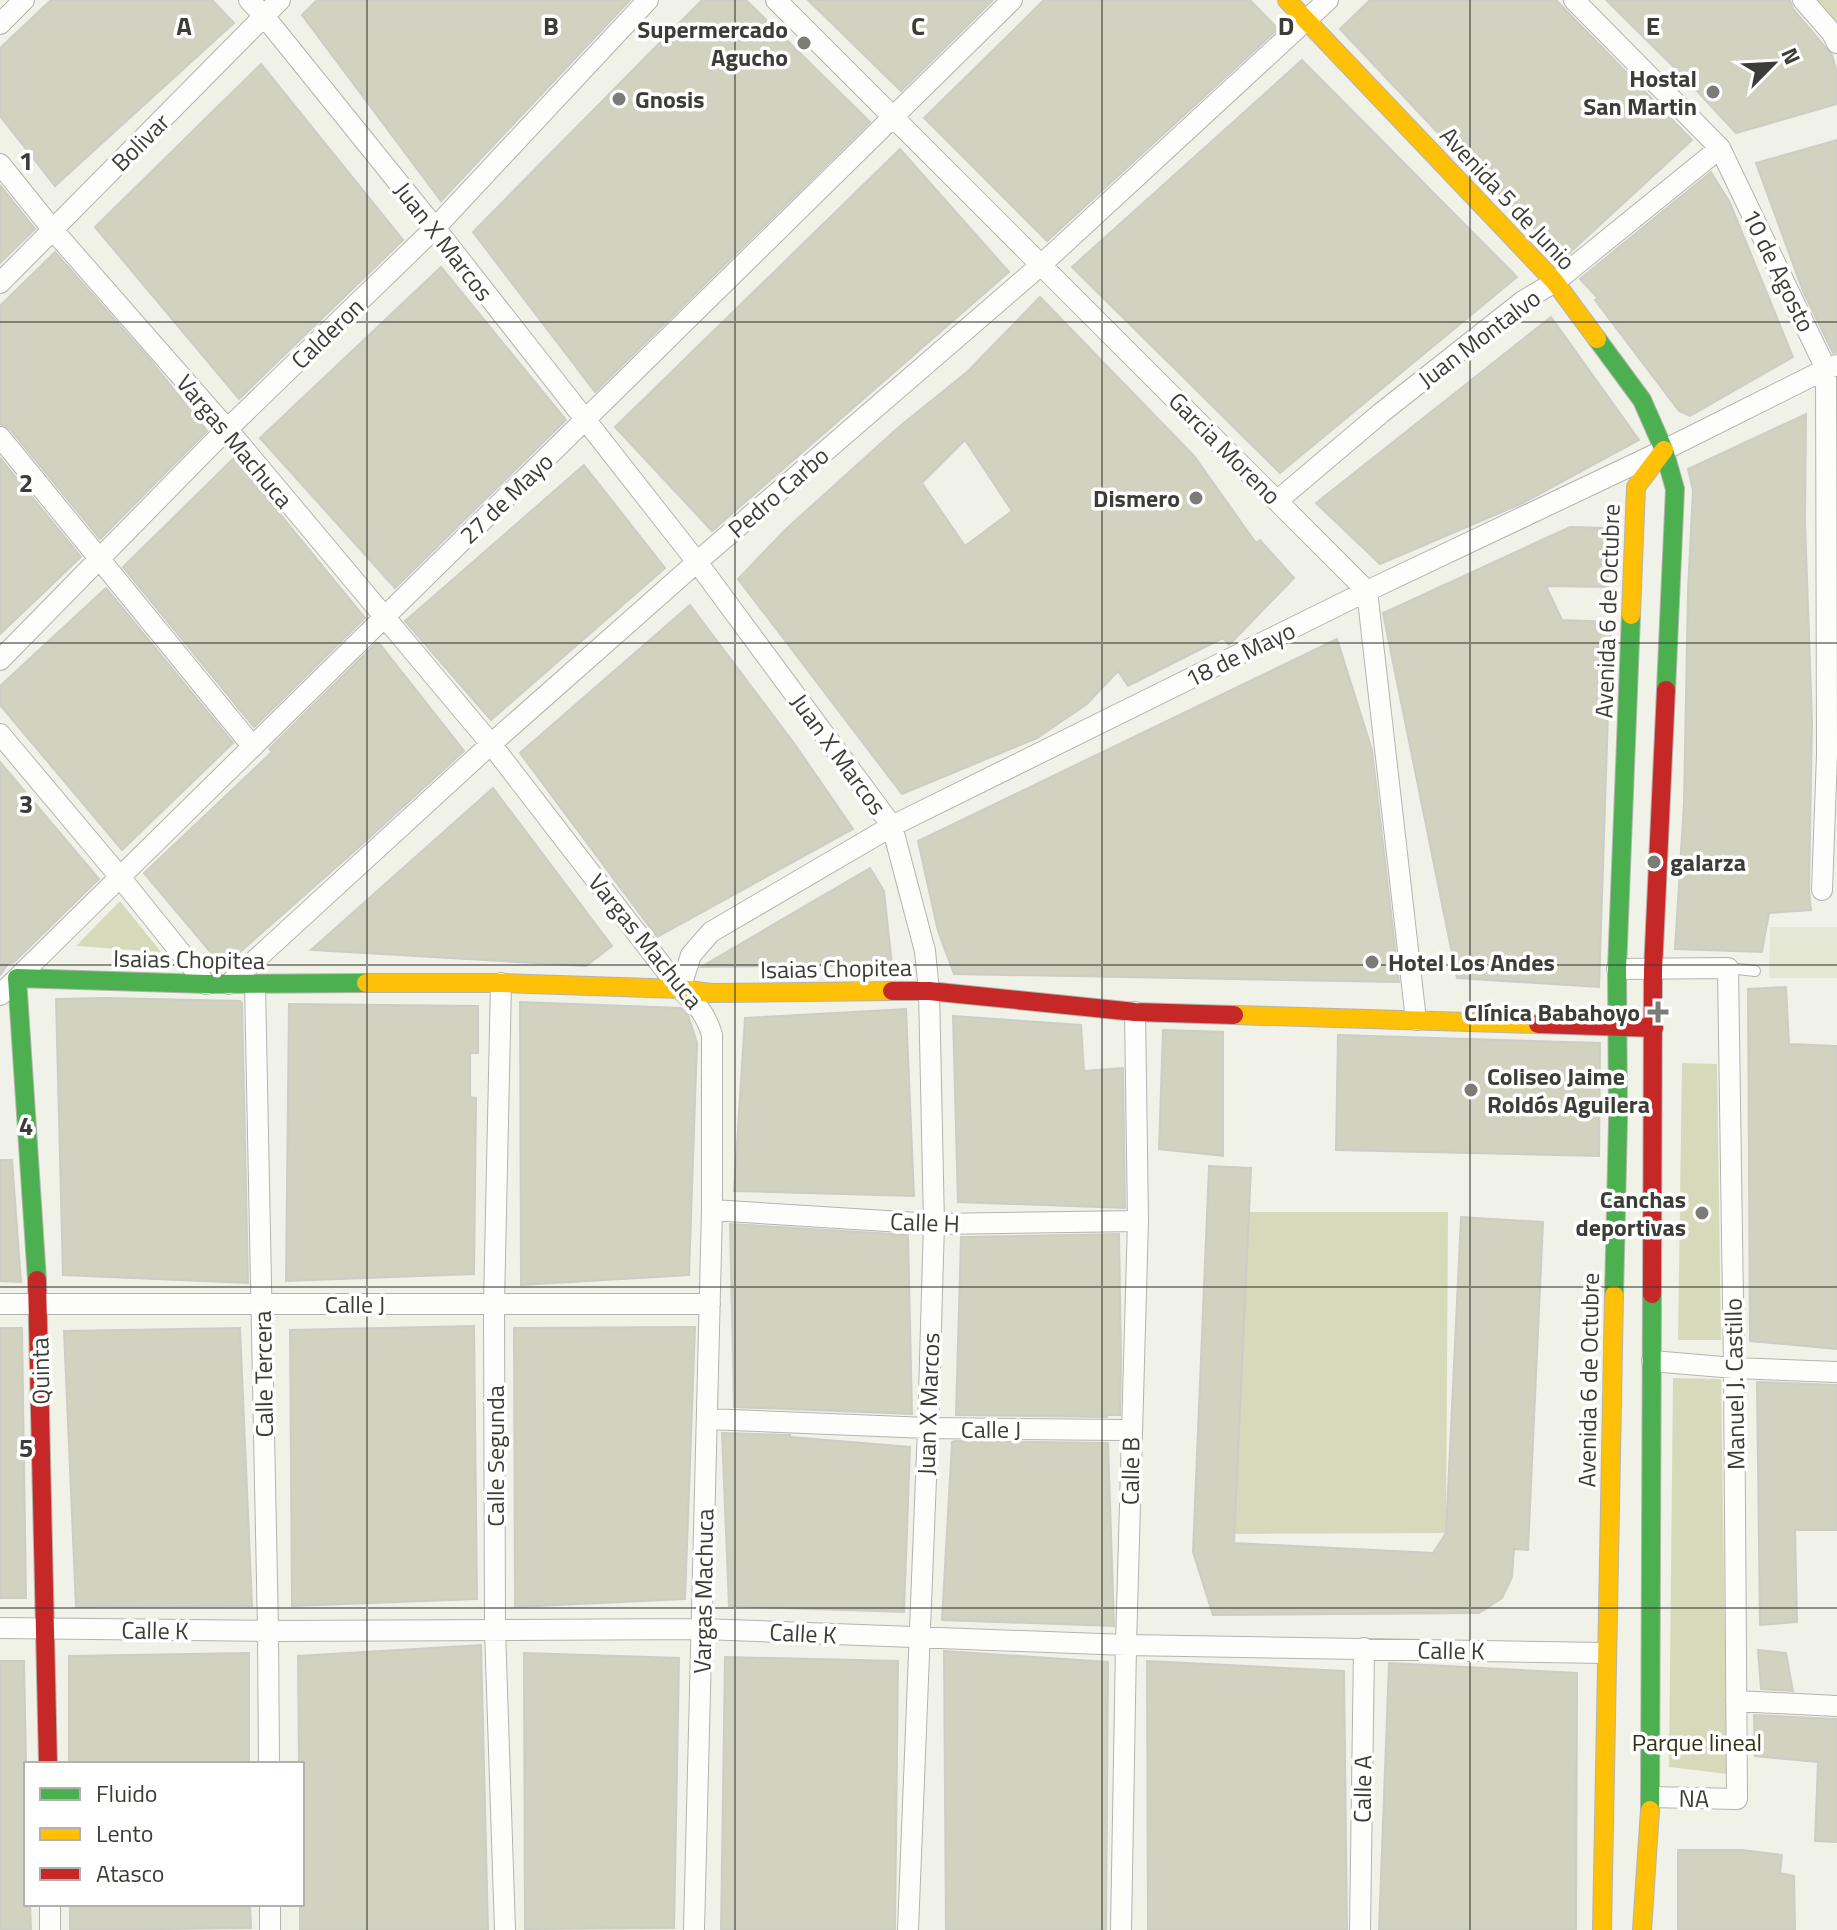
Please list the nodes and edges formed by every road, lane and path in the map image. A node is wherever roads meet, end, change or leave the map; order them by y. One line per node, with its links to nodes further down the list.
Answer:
1 (24, 0): 13 (street)
2 (249, 0): 11 (street, Juan X Marcos)
3 (280, 0): 11 (street, Bolivar)
4 (648, 0): 18 (street, Calderon)
5 (776, 0): 15 (street, Garcia Moreno)
6 (1012, 0): 15 (street, 27 de Mayo)
7 (1287, 0): 12 (main road, Avenida 5 de Junio)
8 (1328, 0): 12 (street, Pedro Carbo)
9 (1574, 0): 16 (street, 10 de Agosto)
10 (1803, 0): 14 (street)
11 (264, 16): 18 (street, Juan X Marcos); 19 (street, Bolivar)
12 (1307, 20): 20 (street, Pedro Carbo); 21 (main road, Avenida 5 de Junio)
13 (0, 24)
14 (1834, 38)
15 (893, 117): 20 (street, Garcia Moreno); 24 (street, 27 de Mayo)
16 (1720, 148): 21 (street, Juan Montalvo); 23 (street, 10 de Agosto)
17 (0, 164): 19 (street, Vargas Machuca)
18 (435, 228): 24 (street, Juan X Marcos); 25 (street, Calderon)
19 (53, 230): 22 (street, Bolivar); 25 (street, Vargas Machuca)
20 (1042, 264): 28 (street, Garcia Moreno); 30 (street, Pedro Carbo)
21 (1555, 282): 27 (main road, Avenida 5 de Junio); 28 (street, Juan Montalvo)
22 (0, 283)
23 (1832, 367): 27 (street, 18 de Mayo); 37 (street, 10 de Agosto)
24 (585, 420): 30 (street, Juan X Marcos); 32 (street, 27 de Mayo)
25 (228, 430): 29 (street, Calderon); 32 (street, Vargas Machuca)
26 (0, 437): 29 (street)
27 (1664, 450): 31 (street, 18 de Mayo); 42 (main road, Avenida 6 de Octubre); 43 (main road)
28 (1277, 501): 31 (street, Garcia Moreno)
29 (99, 559): 33 (street, Calderon); 36 (street)
30 (697, 562): 35 (street, Pedro Carbo); 38 (street, Juan X Marcos)
31 (1367, 591): 38 (street, 18 de Mayo); 54 (street)
32 (384, 617): 35 (street, Vargas Machuca); 36 (street, 27 de Mayo)
33 (0, 660)
34 (0, 734): 39 (street)
35 (491, 744): 48 (street, Pedro Carbo); 50 (street, Vargas Machuca)
36 (253, 747): 39 (street, 27 de Mayo)
37 (1832, 756): 40 (street, 10 de Agosto)
38 (892, 826): 50 (street, 18 de Mayo); 51 (street, Juan X Marcos)
39 (120, 877): 45 (street, 27 de Mayo); 47 (street)
40 (1822, 890)
41 (1728, 968): 43 (street); 44 (lane); 66 (street, Manuel J. Castillo)
42 (1617, 969): 43 (street); 55 (main road, Avenida 6 de Octubre)
43 (1653, 970): 56 (main road)
44 (1755, 971)
45 (17, 978): 47 (main road, Isaias Chopitea); 52 (street, 27 de Mayo); 60 (main road, Quinta)
46 (501, 983): 49 (main road, Isaias Chopitea); 50 (main road, Isaias Chopitea); 63 (street, Calle Segunda)
47 (206, 984): 48 (main road, Isaias Chopitea)
48 (229, 984): 49 (main road, Isaias Chopitea)
49 (255, 985): 62 (street, Calle Tercera)
50 (680, 989): 51 (main road, Isaias Chopitea); 57 (street, Vargas Machuca)
51 (929, 991): 53 (main road, Isaias Chopitea); 59 (street, Juan X Marcos)
52 (0, 995)
53 (1135, 1012): 54 (main road, Isaias Chopitea); 58 (street, Calle B)
54 (1416, 1020): 55 (main road, Isaias Chopitea)
55 (1617, 1026): 56 (main road, Isaias Chopitea); 79 (main road, Avenida 6 de Octubre)
56 (1654, 1028): 65 (main road)
57 (712, 1210): 59 (street, Calle H); 64 (street, Vargas Machuca)
58 (1138, 1221): 59 (street, Calle H); 69 (street, Calle B)
59 (934, 1224): 70 (street, Juan X Marcos)
60 (39, 1303): 61 (street, Calle J); 62 (street, Calle J); 72 (main road, Quinta)
61 (0, 1304)
62 (261, 1304): 63 (street, Calle J); 75 (street, Calle Tercera)
63 (494, 1304): 64 (street, Calle J); 74 (street, Calle Segunda)
64 (710, 1304): 68 (street, Vargas Machuca)
65 (1652, 1361): 66 (street); 84 (main road)
66 (1734, 1368): 67 (street); 80 (street, Manuel J. Castillo)
67 (1837, 1372)
68 (707, 1419): 70 (street, Calle J); 73 (street, Vargas Machuca)
69 (1131, 1427): 70 (street, Calle J); 77 (street, Calle B)
70 (928, 1428): 76 (street, Juan X Marcos)
71 (0, 1628): 72 (street, Calle K)
72 (47, 1629): 75 (street, Calle K); 82 (main road, Quinta)
73 (702, 1629): 74 (street, Calle K); 76 (street, Calle K); 91 (street, Vargas Machuca)
74 (495, 1630): 75 (street, Calle K); 90 (street, Calle Segunda)
75 (268, 1631): 83 (street, Calle Tercera)
76 (919, 1638): 77 (street, Calle K); 92 (street, Juan X Marcos)
77 (1126, 1645): 78 (street, Calle K); 93 (street, Calle B)
78 (1364, 1648): 79 (street, Calle K); 94 (street, Calle A)
79 (1606, 1653): 95 (main road, Avenida 6 de Octubre)
80 (1736, 1701): 81 (street); 85 (street, Manuel J. Castillo)
81 (1837, 1706)
82 (48, 1762)
83 (269, 1762)
84 (1651, 1797): 85 (street, NA); 96 (main road)
85 (1737, 1799)
86 (50, 1906): 88 (street)
87 (270, 1906): 89 (street)
88 (50, 1930)
89 (270, 1930)
90 (505, 1930)
91 (694, 1930)
92 (908, 1930)
93 (1121, 1930)
94 (1360, 1930)
95 (1602, 1930)
96 (1642, 1930)

